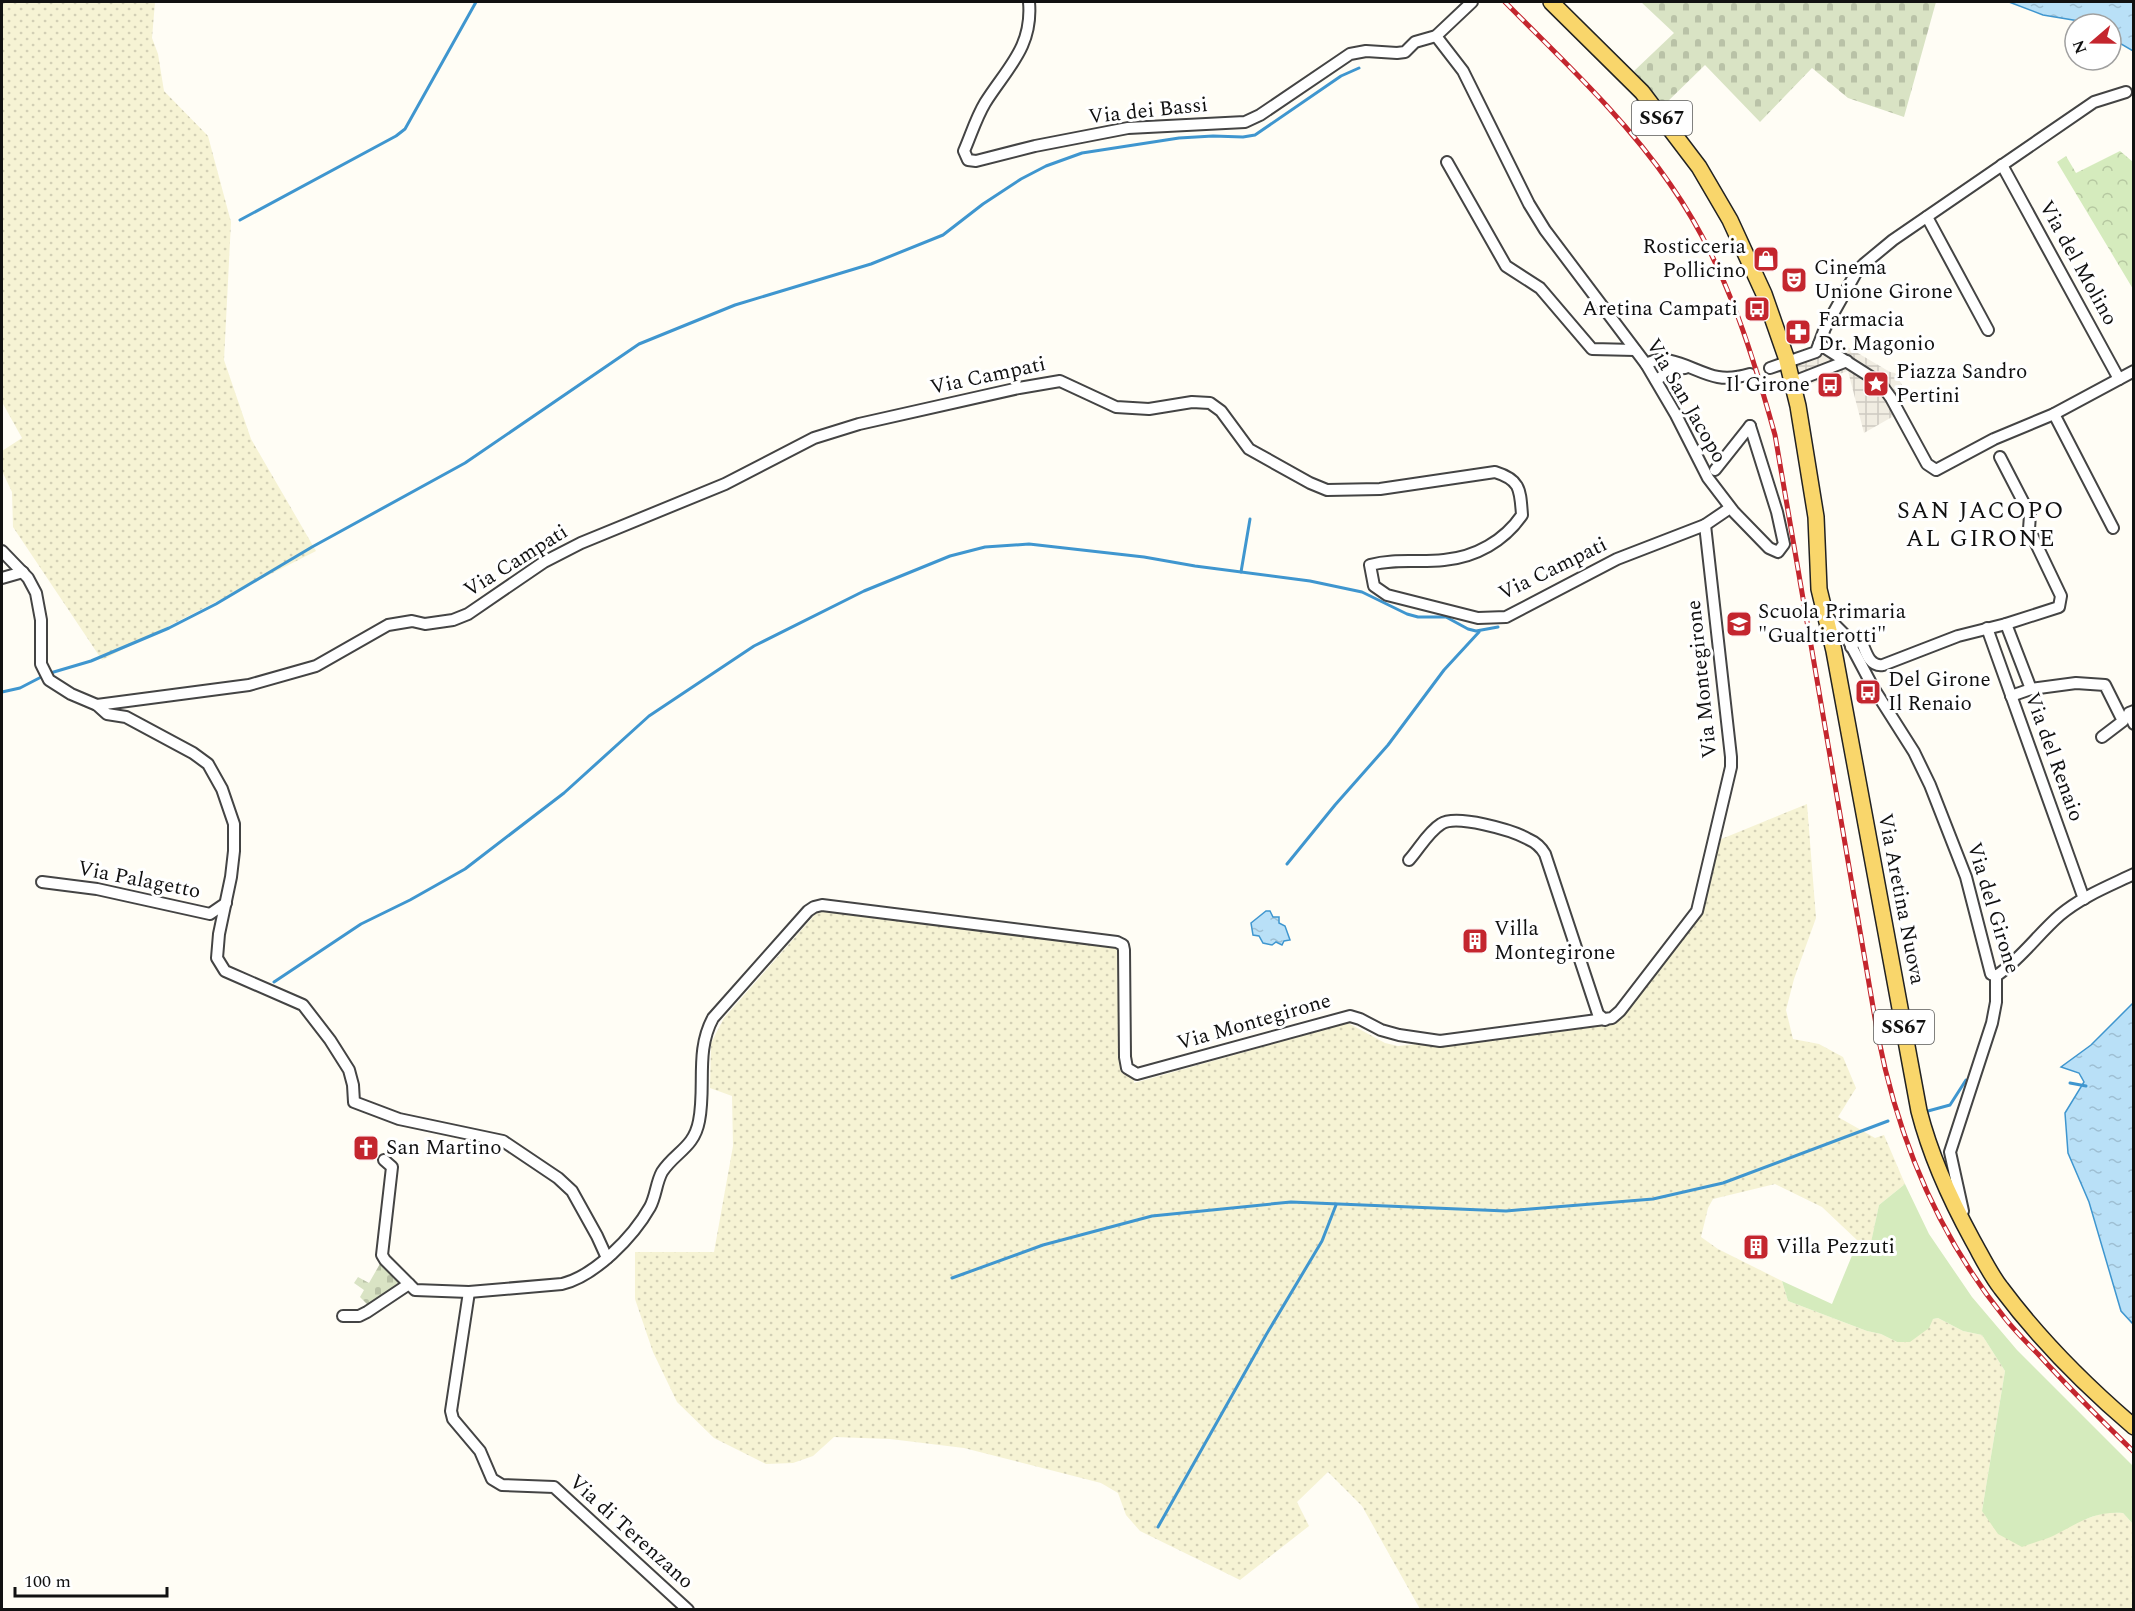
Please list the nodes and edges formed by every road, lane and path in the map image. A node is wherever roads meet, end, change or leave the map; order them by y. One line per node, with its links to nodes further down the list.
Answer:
1 (1029, 2): 4 (street, Via dei Bassi)
2 (1472, 2): 4 (street, Via dei Bassi)
3 (1551, 2): 13 (main road, SS67)
4 (1436, 36): 11 (street, Via San Jacopo)
5 (2126, 92): 7 (street)
6 (1448, 162): 11 (street)
7 (2002, 165): 8 (street); 19 (street, Via del Molino)
8 (1927, 217): 9 (street); 10 (street)
9 (1988, 330)
10 (1819, 344): 12 (street); 13 (street)
11 (1635, 350): 14 (street, Via San Jacopo)
12 (1847, 361): 21 (street); 22 (street)
13 (1787, 363): 15 (street); 21 (main road, SS67)
14 (1646, 364): 16 (street); 20 (street, Via San Jacopo)
15 (1770, 368)
16 (1689, 369): 18 (street); 20 (street)
17 (2133, 371): 19 (street)
18 (1750, 374)
19 (2119, 379): 22 (street)
20 (1656, 380): 25 (street, Via San Jacopo)
21 (1793, 382): 31 (main road, Via Aretina Nuova / SS67)
22 (2054, 414): 27 (street)
23 (2000, 457): 32 (street)
24 (1715, 470): 25 (street, Via San Jacopo)
25 (1730, 508): 26 (street, Via Campati)
26 (1704, 525): 38 (street, Via Campati); 50 (street, Via Montegirone)
27 (2113, 528)
28 (2, 551): 29 (street)
29 (23, 572): 30 (street); 38 (street)
30 (2, 578)
31 (1827, 617): 34 (street, Via del Girone); 35 (main road, Via Aretina Nuova / SS67)
32 (2006, 624): 33 (street); 36 (street)
33 (1987, 628): 34 (street); 37 (street, Via del Renaio)
34 (1851, 647): 35 (street); 49 (street, Via del Girone)
35 (1834, 651): 54 (main road, Via Aretina Nuova / SS67)
36 (2031, 689): 37 (street); 41 (street)
37 (2011, 696): 45 (street, Via del Renaio)
38 (97, 705): 46 (street)
39 (2133, 711): 40 (street)
40 (2133, 724)
41 (2102, 737)
42 (1409, 860): 50 (street)
43 (2133, 874): 45 (street)
44 (42, 882): 47 (street, Via Palagetto)
45 (2084, 899): 49 (street)
46 (226, 903): 47 (street, Via Palagetto); 48 (street)
47 (210, 914): 48 (street)
48 (220, 929): 51 (street)
49 (1996, 976): 54 (street, Via del Girone)
50 (1605, 1020): 55 (street, Via Montegirone)
51 (349, 1070): 52 (street); 55 (street)
52 (359, 1086)
53 (388, 1164): 56 (street)
54 (1968, 1232): 59 (main road, Via Aretina Nuova / SS67)
55 (608, 1258): 57 (street)
56 (410, 1284): 57 (street); 58 (street)
57 (469, 1292): 60 (street, Via di Terenzano)
58 (343, 1316)
59 (2133, 1427)
60 (688, 1610)

